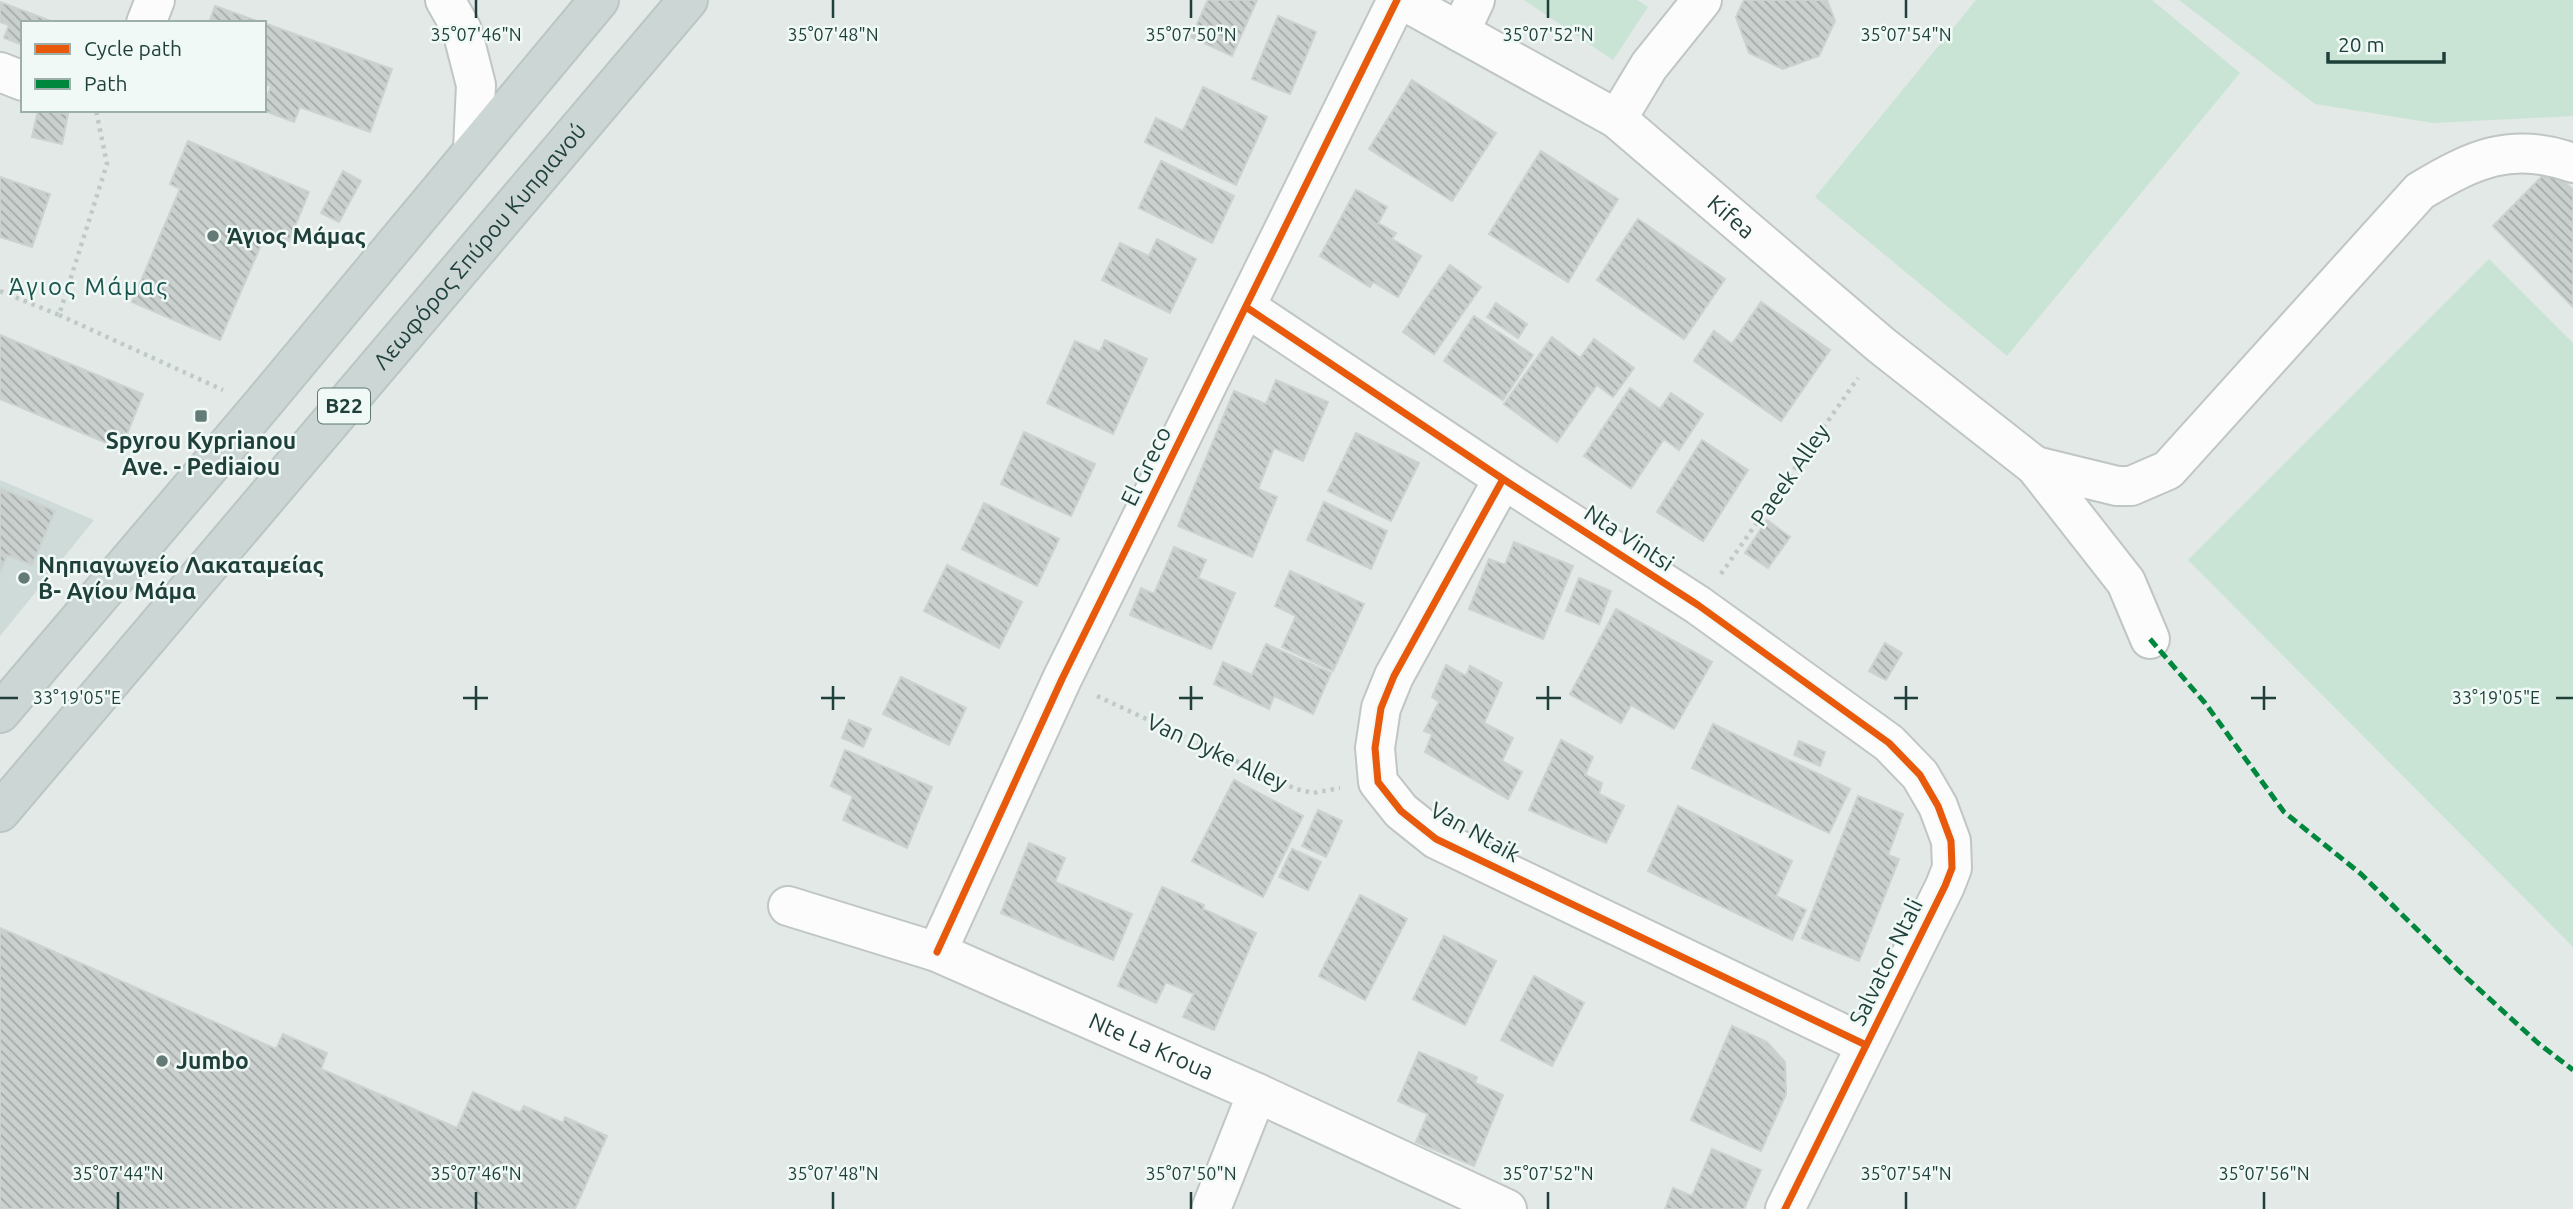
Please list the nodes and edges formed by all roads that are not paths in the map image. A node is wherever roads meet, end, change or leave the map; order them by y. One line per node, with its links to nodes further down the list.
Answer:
1 (155, 0): 8 (street)
2 (445, 0): 12 (street)
3 (599, 0): 12 (main road, B22)
4 (688, 0): 19 (main road, Λεωφόρος Σπύρου Κυπριανού / B22)
5 (1400, 0): 7 (street, Kifea); 14 (street, El Greco)
6 (1702, 0): 11 (street)
7 (1468, 16): 11 (street, Kifea)
8 (147, 21)
9 (0, 72): 10 (street)
10 (21, 80)
11 (1617, 119): 15 (street, Kifea)
12 (473, 149): 18 (main road, B22)
13 (2573, 163): 15 (street)
14 (1246, 307): 16 (street, Nta Vintsi); 22 (street, El Greco)
15 (2035, 466): 17 (street)
16 (1503, 479): 20 (street, Nta Vintsi); 23 (street, Van Ntaik)
17 (2150, 639)
18 (0, 713)
19 (0, 812)
20 (1951, 841): 23 (street, Salvator Ntali)
21 (788, 906): 22 (street, Nte La Kroua)
22 (937, 952): 24 (street, Nte La Kroua)
23 (1866, 1045): 27 (street, Salvator Ntali)
24 (1257, 1093): 25 (street); 26 (street, Nte La Kroua)
25 (1211, 1209)
26 (1507, 1209)
27 (1785, 1209)

